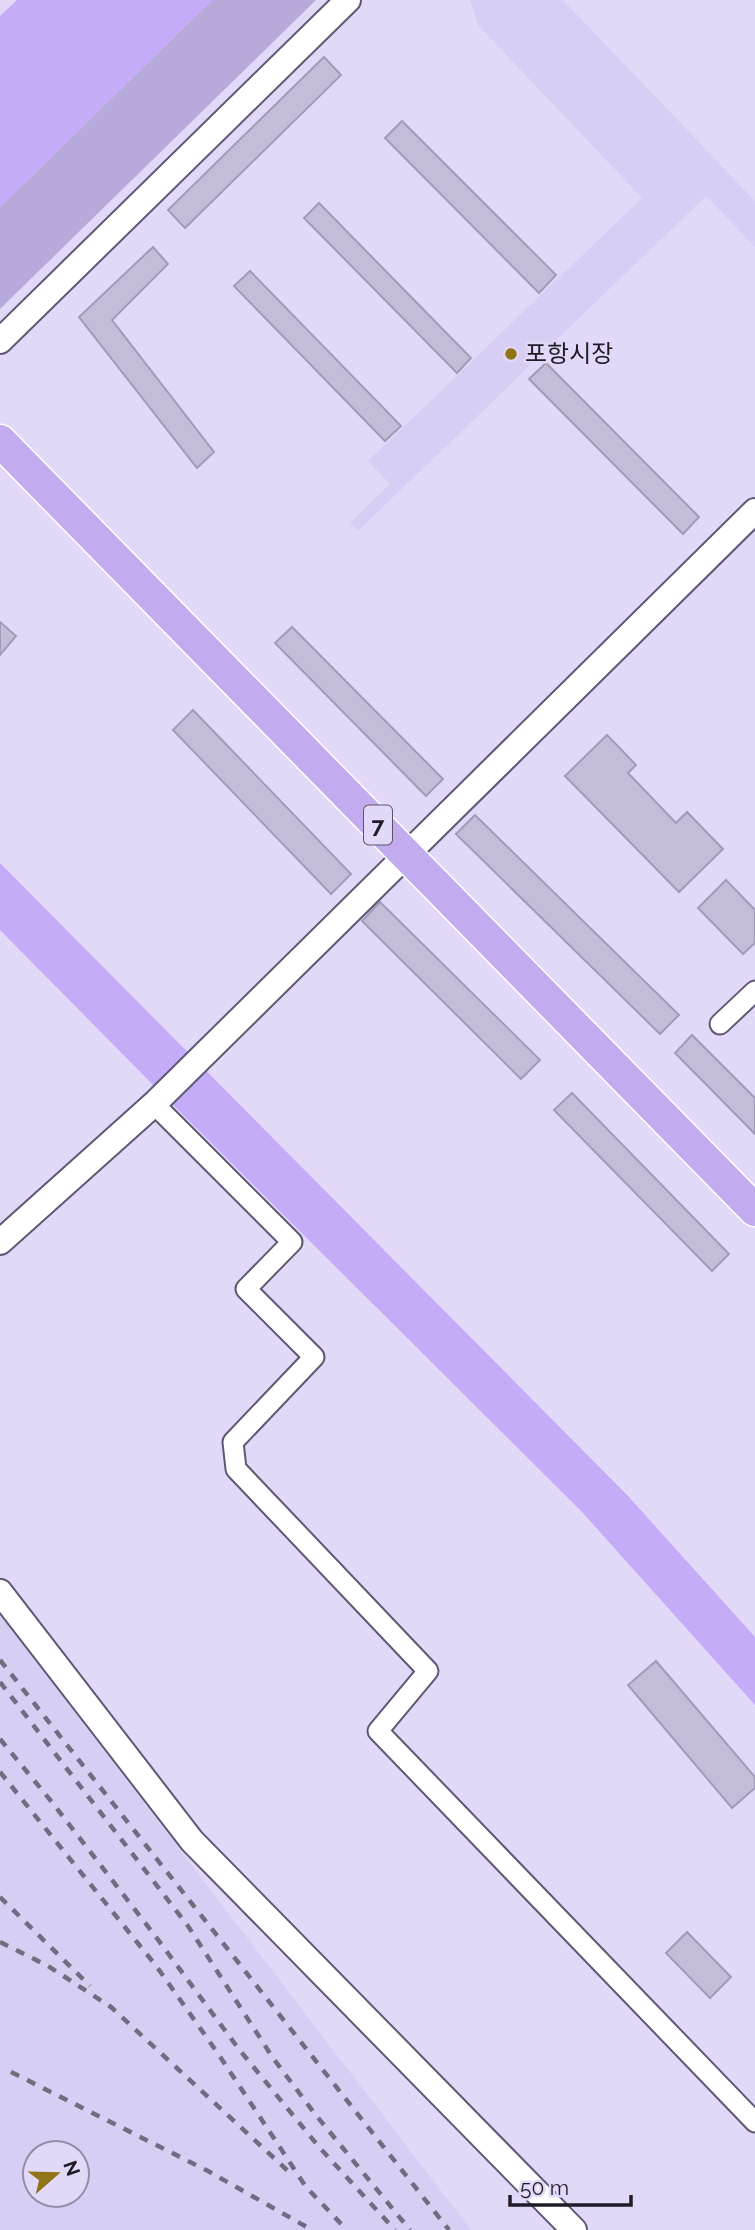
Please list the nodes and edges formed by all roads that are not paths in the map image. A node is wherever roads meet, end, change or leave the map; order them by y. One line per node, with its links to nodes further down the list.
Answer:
1 (348, 0): 2 (street)
2 (0, 341)
3 (0, 441): 5 (highway, 7)
4 (755, 511): 5 (street)
5 (407, 855): 8 (street); 9 (highway, 7)
6 (755, 991): 7 (street)
7 (720, 1024)
8 (154, 1104): 10 (street); 12 (street)
9 (755, 1210)
10 (0, 1242)
11 (0, 1592): 13 (street)
12 (755, 2122)
13 (574, 2230)

